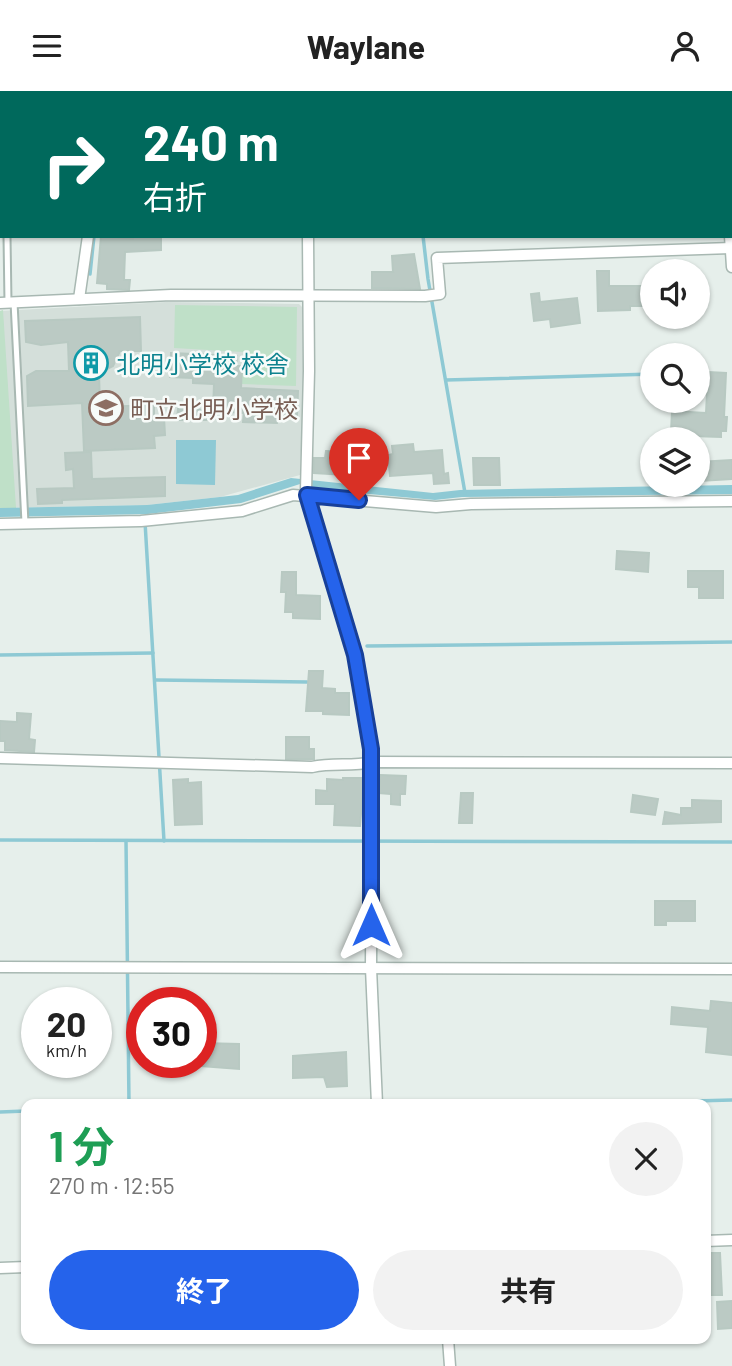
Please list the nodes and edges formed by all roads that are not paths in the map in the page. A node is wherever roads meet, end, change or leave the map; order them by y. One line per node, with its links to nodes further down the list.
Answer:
1 (7, 238): 8 (lane)
2 (88, 238): 7 (street)
3 (308, 238): 6 (street)
4 (730, 242): 5 (street); 6 (street)
5 (732, 267)
6 (309, 296): 7 (street); 9 (street)
7 (79, 299): 8 (street)
8 (7, 302): 11 (lane)
9 (307, 492): 10 (street); 11 (street); 14 (street)
10 (732, 501)
11 (24, 522): 12 (street)
12 (0, 524)
13 (0, 758): 14 (street)
14 (372, 762): 15 (street); 17 (street)
15 (732, 763)
16 (0, 967): 17 (street)
17 (371, 968): 18 (street); 19 (street)
18 (732, 969)
19 (377, 1099)
20 (732, 1240): 21 (street)
21 (711, 1241)
22 (21, 1267): 23 (street)
23 (0, 1268)
24 (448, 1344): 25 (street)
25 (450, 1366)

